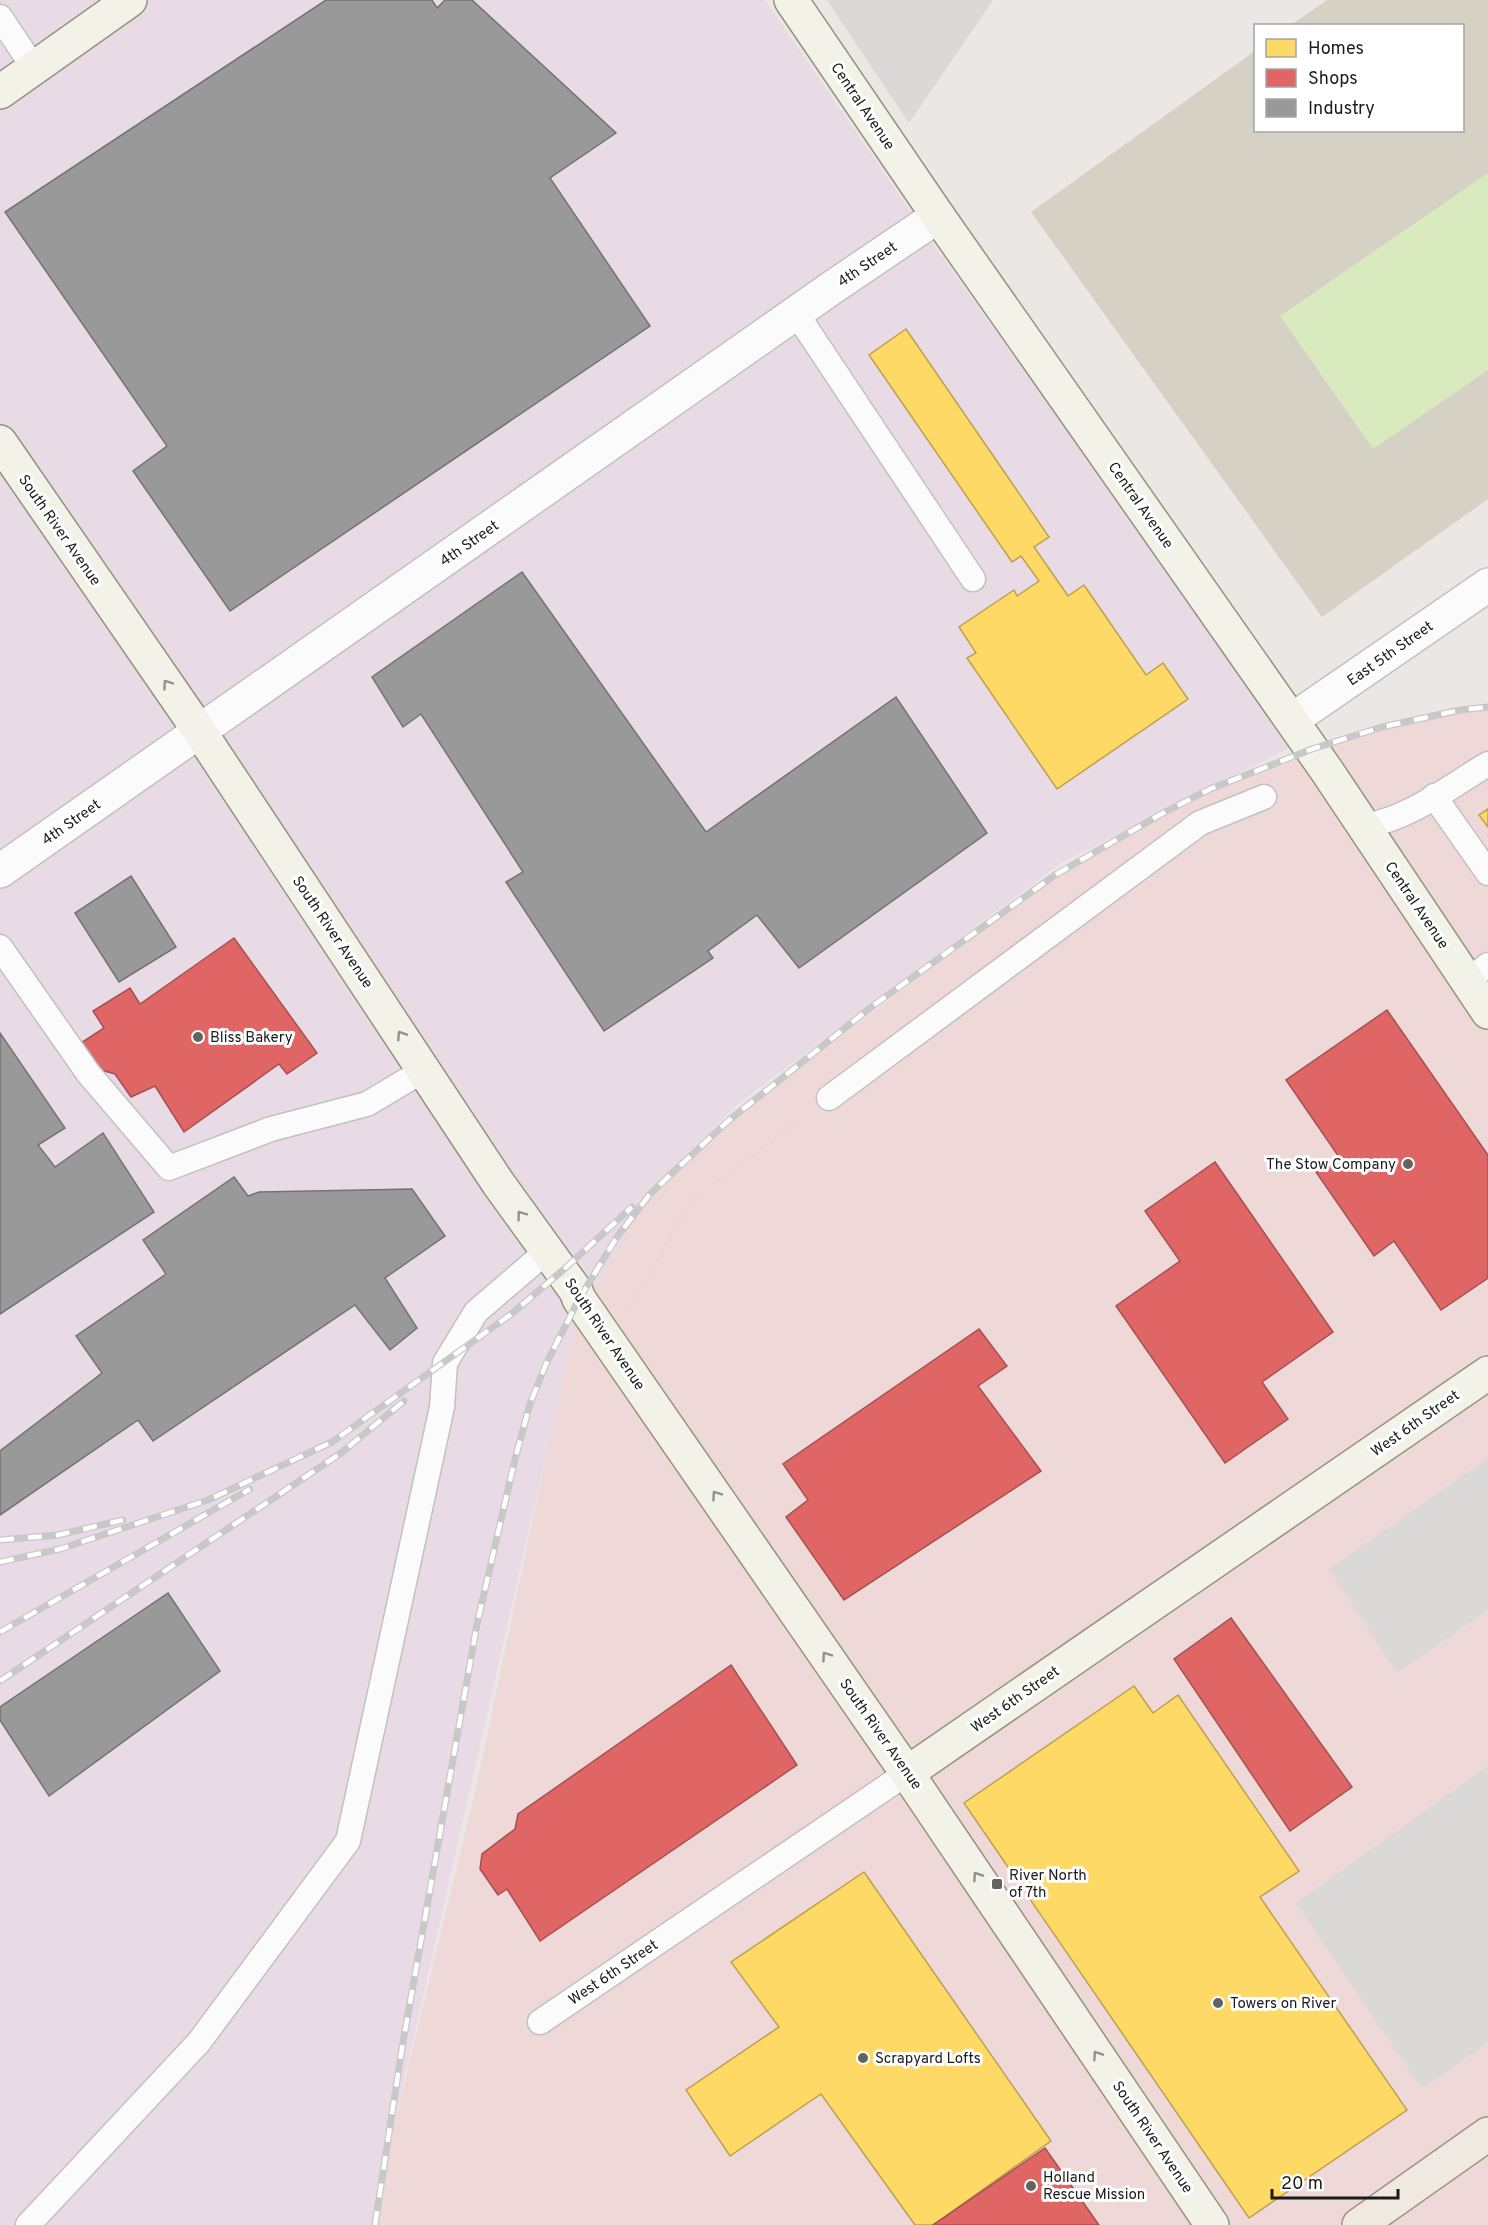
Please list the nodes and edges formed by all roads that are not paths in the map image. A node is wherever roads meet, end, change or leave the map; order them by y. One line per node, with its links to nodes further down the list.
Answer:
1 (130, 0): 4 (main road)
2 (791, 0): 6 (main road, Central Avenue)
3 (0, 17): 4 (lane)
4 (34, 68): 5 (main road)
5 (0, 92)
6 (938, 216): 7 (street, 4th Street); 11 (main road, Central Avenue)
7 (796, 313): 9 (lane); 12 (street, 4th Street)
8 (0, 442): 12 (main road, South River Avenue, one-way to 8)
9 (973, 579)
10 (1488, 585): 11 (street, East 5th Street)
11 (1292, 720): 16 (main road, Central Avenue)
12 (200, 732): 17 (street, 4th Street); 22 (main road, South River Avenue, one-way to 12)
13 (1488, 764): 14 (lane)
14 (1434, 796): 16 (lane); 18 (lane)
15 (1264, 797): 23 (lane)
16 (1364, 826): 20 (main road, Central Avenue)
17 (1, 867)
18 (1488, 873)
19 (0, 947): 22 (lane)
20 (1478, 973): 21 (main road, Central Avenue)
21 (1488, 1012)
22 (424, 1070): 24 (main road, South River Avenue, one-way to 22)
23 (829, 1098)
24 (548, 1251): 26 (main road, South River Avenue, one-way to 24); 29 (lane)
25 (1488, 1373): 26 (main road, West 6th Street)
26 (908, 1773): 27 (lane, West 6th Street); 30 (main road, South River Avenue, one-way to 26)
27 (540, 2022)
28 (1488, 2134): 31 (main road)
29 (28, 2225)
30 (1212, 2225)
31 (1359, 2225)

